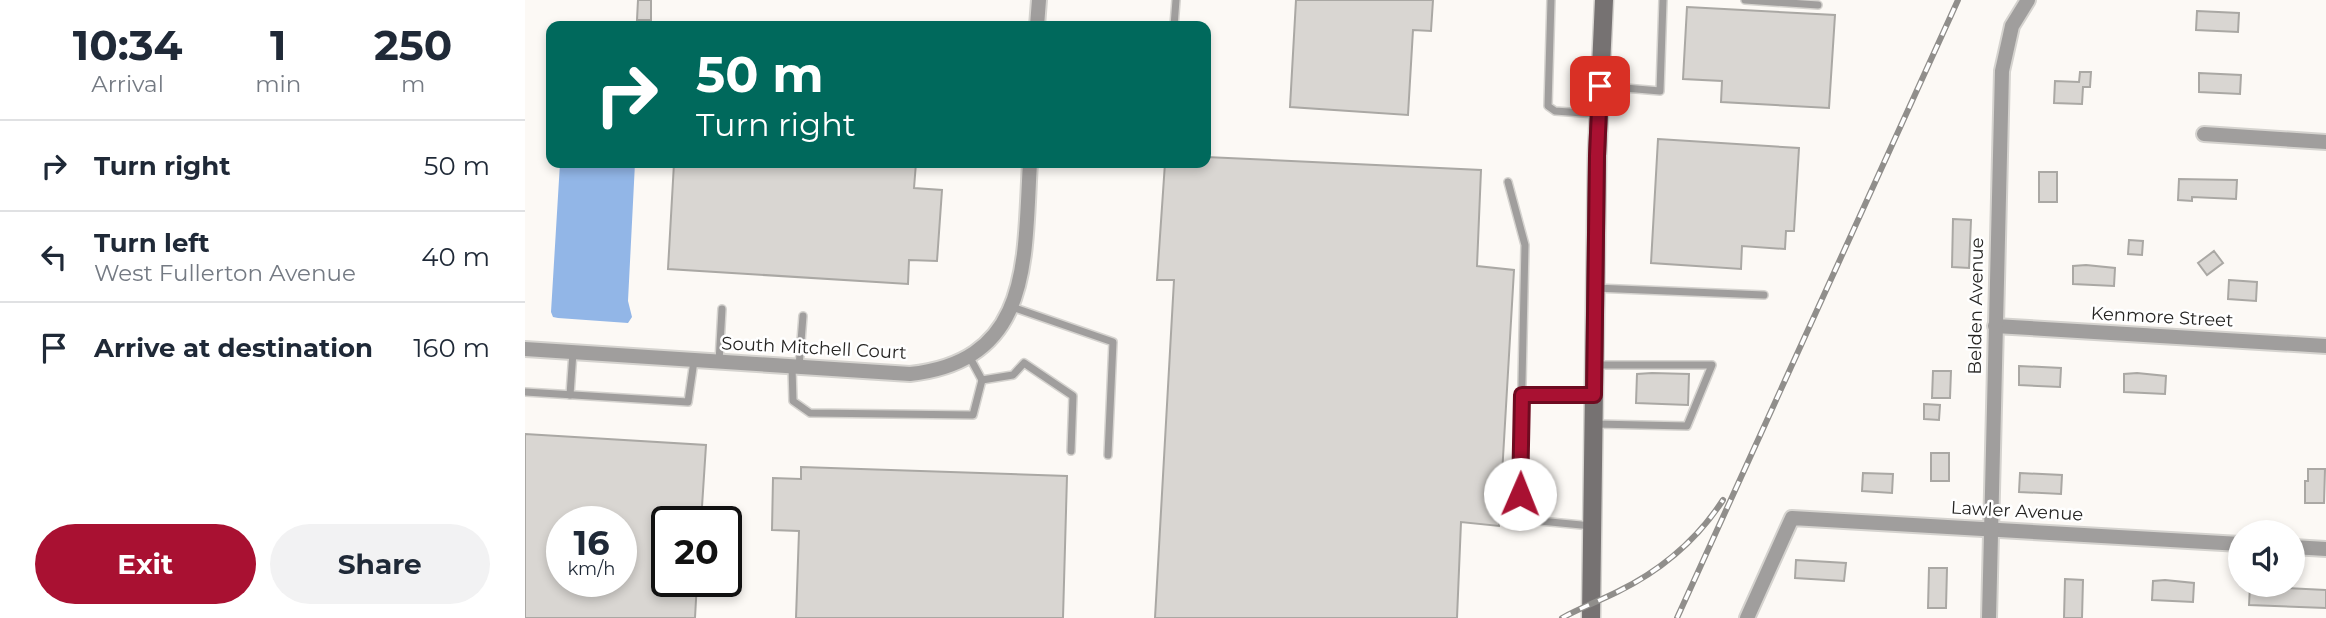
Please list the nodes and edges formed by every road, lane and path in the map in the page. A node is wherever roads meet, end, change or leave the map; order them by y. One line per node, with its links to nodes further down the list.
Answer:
1 (1039, 0): 9 (street)
2 (1176, 0): 10 (lane)
3 (1551, 0): 12 (lane)
4 (1604, 0): 11 (street)
5 (1663, 0): 11 (lane)
6 (1745, 0): 8 (lane)
7 (2028, 0): 22 (street, Belden Avenue)
8 (1818, 5)
9 (1037, 21)
10 (1174, 21)
11 (1600, 86): 12 (street)
12 (1599, 114): 17 (street)
13 (2204, 134): 14 (street)
14 (2326, 142)
15 (1030, 168): 19 (street, South Mitchell Court)
16 (1508, 183): 34 (lane)
17 (1594, 288): 18 (lane); 29 (street)
18 (1764, 295)
19 (1012, 307): 26 (street, South Mitchell Court); 38 (lane)
20 (722, 309): 28 (lane)
21 (803, 316): 30 (lane)
22 (1995, 326): 23 (street, Kenmore Street); 40 (street, Belden Avenue)
23 (2326, 346)
24 (525, 349): 25 (street, South Mitchell Court)
25 (573, 352): 27 (street, South Mitchell Court); 33 (lane)
26 (969, 356): 30 (street, South Mitchell Court); 31 (lane)
27 (694, 360): 28 (street, South Mitchell Court); 33 (lane)
28 (719, 362): 30 (street, South Mitchell Court)
29 (1594, 365): 35 (street); 36 (lane)
30 (795, 367): 31 (lane)
31 (982, 380): 37 (lane)
32 (525, 392): 33 (lane)
33 (570, 395)
34 (1522, 395): 35 (lane); 39 (lane)
35 (1594, 395): 36 (street)
36 (1594, 424): 39 (street)
37 (1072, 451)
38 (1108, 455)
39 (1593, 526): 44 (street)
40 (1991, 529): 41 (street, Lawler Avenue); 45 (street, Lawler Avenue); 46 (street, Belden Avenue)
41 (2228, 543)
42 (2305, 548): 43 (street)
43 (2326, 549)
44 (1591, 618)
45 (1747, 618)
46 (1989, 618)

